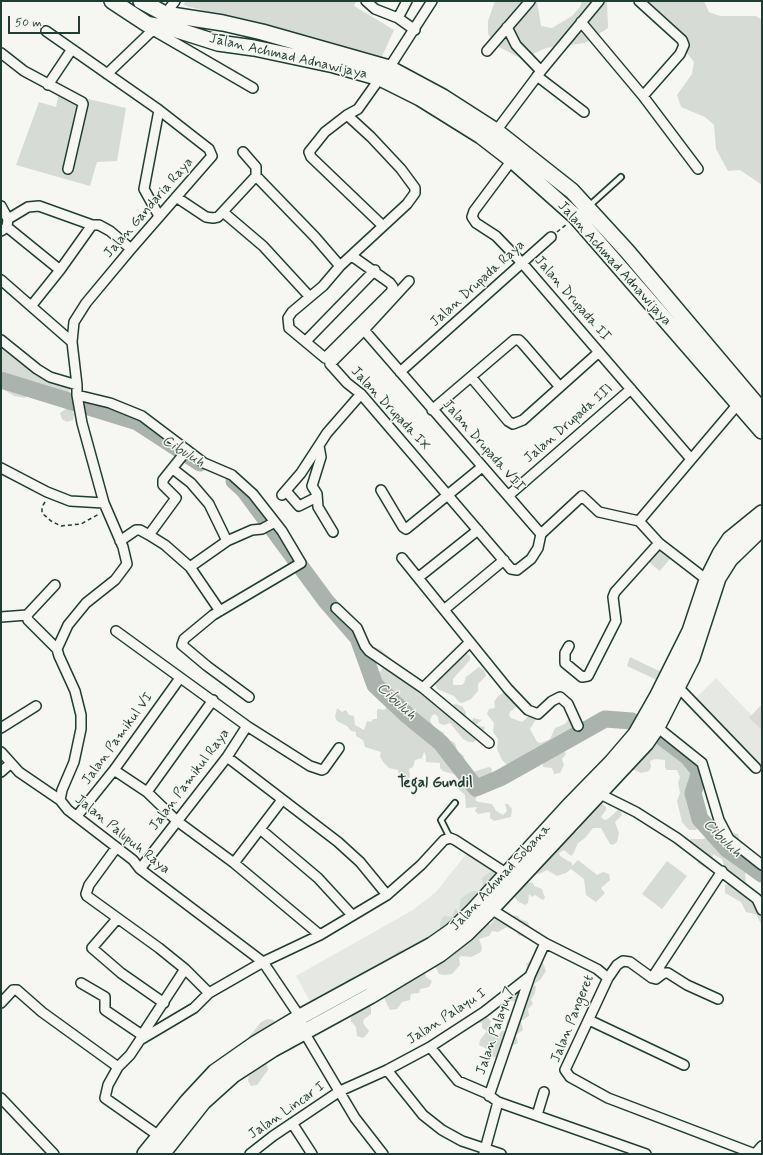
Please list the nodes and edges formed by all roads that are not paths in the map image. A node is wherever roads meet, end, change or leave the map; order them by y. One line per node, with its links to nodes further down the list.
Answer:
1 (112, 1): 12 (main road, Jalan Achmad Adnawijaya)
2 (141, 1): 12 (main road, Jalan Achmad Adnawijaya)
3 (175, 1): 12 (street)
4 (366, 1): 10 (street)
5 (407, 1): 10 (street)
6 (432, 1): 14 (street)
7 (530, 1): 13 (street)
8 (600, 1): 11 (street)
9 (639, 1): 24 (street)
10 (398, 18): 14 (street)
11 (582, 22): 20 (street); 24 (street)
12 (158, 23): 19 (main road, Jalan Achmad Adnawijaya); 19 (main road, Jalan Achmad Adnawijaya); 21 (street); 23 (street)
13 (507, 27): 17 (street); 20 (street)
14 (415, 30): 19 (street)
15 (46, 31): 16 (street, Jalan Gandaria Raya)
16 (72, 48): 21 (street, Jalan Gandaria Raya); 22 (street)
17 (487, 51)
18 (1, 53): 22 (street)
19 (384, 73): 27 (street); 28 (main road, Jalan Achmad Adnawijaya); 30 (main road, Jalan Achmad Adnawijaya)
20 (539, 73): 26 (street); 28 (street)
21 (107, 74): 25 (street, Jalan Gandaria Raya)
22 (48, 85): 31 (street)
23 (253, 88)
24 (643, 96): 32 (street)
25 (159, 110): 35 (street, Jalan Gandaria Raya); 39 (street)
26 (584, 112)
27 (347, 115): 42 (street); 42 (street)
28 (496, 130): 38 (main road, Jalan Achmad Adnawijaya)
29 (243, 152): 33 (street)
30 (512, 160): 38 (main road, Jalan Achmad Adnawijaya); 48 (street, Jalan Drupada II)
31 (68, 169)
32 (698, 169)
33 (256, 176): 37 (street); 49 (street)
34 (621, 177): 38 (lane)
35 (176, 197): 37 (street); 39 (street, Jalan Gandaria Raya)
36 (1, 206): 41 (street)
37 (223, 212): 54 (street)
38 (582, 212): 44 (main road, Jalan Achmad Adnawijaya); 47 (main road, Jalan Achmad Adnawijaya)
39 (159, 216): 45 (street, Jalan Gandaria Raya)
40 (92, 225): 41 (street); 45 (street); 50 (street)
41 (5, 226): 50 (street)
42 (383, 226): 46 (street)
43 (551, 237): 48 (street, Jalan Drupada Raya)
44 (623, 248): 47 (main road); 70 (main road, Jalan Achmad Adnawijaya)
45 (131, 249): 59 (street, Jalan Gandaria Raya)
46 (352, 256): 49 (street); 51 (street)
47 (612, 258): 68 (main road, Jalan Achmad Adnawijaya)
48 (523, 264): 60 (street, Jalan Drupada II); 61 (street, Jalan Drupada Raya)
49 (340, 266): 54 (street)
50 (60, 270): 55 (street)
51 (375, 270): 56 (street); 58 (street)
52 (1, 280): 55 (street)
53 (409, 281): 56 (street, Jalan Drupada IX)
54 (309, 296): 58 (street)
55 (32, 305): 59 (street)
56 (362, 327): 58 (street); 61 (street, Jalan Drupada VII); 66 (street, Jalan Drupada IX)
57 (1, 340): 63 (street)
58 (306, 341)
59 (72, 342): 63 (street, Jalan Gandaria Raya)
60 (599, 352): 64 (street); 65 (street, Jalan Drupada II)
61 (400, 372): 69 (street, Jalan Drupada VII)
62 (471, 377): 64 (street); 64 (street); 69 (street)
63 (78, 385): 67 (street, Jalan Gandaria Raya)
64 (560, 387)
65 (631, 389): 74 (street, Jalan Drupada II); 80 (street, Jalan Drupada III)
66 (361, 394): 72 (street); 79 (street, Jalan Drupada IX)
67 (78, 398): 73 (street); 82 (street)
68 (738, 404): 71 (main road, Jalan Achmad Adnawijaya); 74 (street)
69 (432, 410): 75 (street, Jalan Drupada VII)
70 (762, 411)
71 (762, 431)
72 (319, 446): 81 (street); 81 (street)
73 (185, 452): 77 (street); 85 (street)
74 (691, 459): 84 (street)
75 (482, 467): 79 (street); 80 (street, Jalan Drupada VII)
76 (1, 468): 82 (street)
77 (173, 469): 90 (street); 92 (street)
78 (381, 490): 79 (street)
79 (449, 496): 87 (street, Jalan Drupada IX)
80 (508, 496): 89 (street, Jalan Drupada VII)
81 (317, 497): 88 (street)
82 (104, 505): 91 (street)
83 (762, 512): 98 (main road, Jalan Achmad Sobana)
84 (639, 520): 89 (street); 93 (street)
85 (273, 524): 92 (street); 102 (street)
86 (762, 528): 110 (main road, Jalan Achmad Sobana)
87 (478, 530): 95 (street, Jalan Drupada IX); 97 (street)
88 (333, 532)
89 (541, 534): 95 (street)
90 (149, 535): 91 (street); 96 (street)
91 (120, 541): 108 (street)
92 (227, 541): 96 (street)
93 (659, 543): 98 (street); 107 (street)
94 (402, 558): 97 (street)
95 (504, 560): 101 (street)
96 (190, 567): 102 (street)
97 (419, 577): 101 (street)
98 (707, 580): 115 (main road, Jalan Achmad Sobana)
99 (55, 585): 103 (street)
100 (336, 608): 111 (street)
101 (445, 609): 106 (street)
102 (220, 611): 112 (street)
103 (27, 615): 104 (street); 108 (street)
104 (1, 617)
105 (116, 631): 109 (street)
106 (470, 642): 111 (street); 117 (street)
107 (569, 646)
108 (57, 648): 129 (street, Jalan Palupuh Raya)
109 (180, 678): 113 (street); 125 (street, Jalan Pamikul VI)
110 (678, 687): 115 (main road, Jalan Achmad Sobana); 124 (street)
111 (423, 688): 119 (street)
112 (249, 697)
113 (213, 700): 116 (street); 128 (street)
114 (36, 706): 118 (street)
115 (653, 724): 127 (main road, Jalan Achmad Sobana); 138 (street)
116 (247, 726): 120 (street); 122 (street, Jalan Pamikul Raya)
117 (578, 726)
118 (1, 728)
119 (489, 743)
120 (339, 748)
121 (1, 752): 123 (street)
122 (227, 757): 130 (street); 133 (street, Jalan Pamikul Raya)
123 (10, 764): 126 (street); 129 (street)
124 (756, 768)
125 (114, 770): 128 (street); 132 (street, Jalan Pamikul VI)
126 (1, 772)
127 (593, 790): 140 (street); 141 (main road, Jalan Achmad Sobana); 143 (main road, Jalan Achmad Sobana)
128 (147, 792): 133 (street)
129 (60, 800): 132 (street, Jalan Palupuh Raya)
130 (282, 800): 134 (street); 142 (street)
131 (455, 803): 135 (lane)
132 (77, 816): 136 (street, Jalan Palupuh Raya)
133 (177, 821): 137 (street); 139 (street, Jalan Pamikul Raya)
134 (260, 830): 137 (street); 145 (street)
135 (450, 838): 141 (street); 142 (street)
136 (116, 848): 139 (street, Jalan Palupuh Raya); 146 (street)
137 (234, 863): 147 (street)
138 (762, 865)
139 (140, 869): 150 (street, Jalan Palupuh Raya)
140 (722, 871): 144 (street); 154 (street)
141 (506, 873): 148 (main road, Jalan Achmad Sobana)
142 (387, 895): 145 (street)
143 (491, 909): 148 (main road, Jalan Achmad Sobana); 149 (street, Jalan Pangeret)
144 (762, 910)
145 (352, 915): 147 (street)
146 (117, 919): 151 (street); 159 (street)
147 (320, 935): 150 (street)
148 (447, 941): 160 (main road, Jalan Achmad Sobana); 162 (main road, Jalan Achmad Sobana)
149 (545, 942): 152 (street, Jalan Palayu I); 153 (street, Jalan Pangeret)
150 (263, 962): 156 (street); 160 (street, Jalan Palupuh Raya)
151 (186, 969): 156 (street); 159 (street)
152 (530, 976): 164 (street, Jalan Palayu I); 171 (street, Jalan Palayu 7)
153 (608, 978): 154 (street); 161 (street, Jalan Pangeret)
154 (652, 978): 157 (street)
155 (81, 983): 163 (street)
156 (209, 993): 163 (street)
157 (718, 999)
158 (1, 1003): 166 (street)
159 (164, 1003): 163 (street)
160 (300, 1017): 162 (street, Jalan Palupuh Raya); 168 (main road, Jalan Achmad Sobana)
161 (589, 1020): 165 (street); 187 (street, Jalan Pangeret)
162 (304, 1032): 168 (main road, Jalan Achmad Sobana); 169 (street, Jalan Palupuh Raya)
163 (141, 1037): 166 (street)
164 (430, 1047): 167 (street, Jalan Palayu I); 171 (street)
165 (684, 1065)
166 (118, 1067): 176 (street)
167 (387, 1070): 169 (street, Jalan Palayu I); 178 (street)
168 (220, 1077): 176 (main road, Jalan Achmad Sobana); 181 (main road, Jalan Achmad Sobana)
169 (340, 1091): 175 (street, Jalan Lincar I); 184 (street, Jalan Palupuh Raya)
170 (544, 1092): 174 (street)
171 (488, 1096): 173 (street)
172 (1, 1098): 179 (street)
173 (498, 1102): 174 (street); 178 (street)
174 (537, 1115): 186 (street)
175 (292, 1123): 182 (street, Jalan Lincar I); 183 (street)
176 (159, 1136): 180 (main road, Jalan Achmad Sobana)
177 (762, 1146): 187 (street)
178 (485, 1151): 185 (street)
179 (54, 1154)
180 (145, 1154)
181 (162, 1154)
182 (250, 1154)
183 (312, 1154)
184 (383, 1154)
185 (501, 1154)
186 (646, 1154)
187 (755, 1154)

